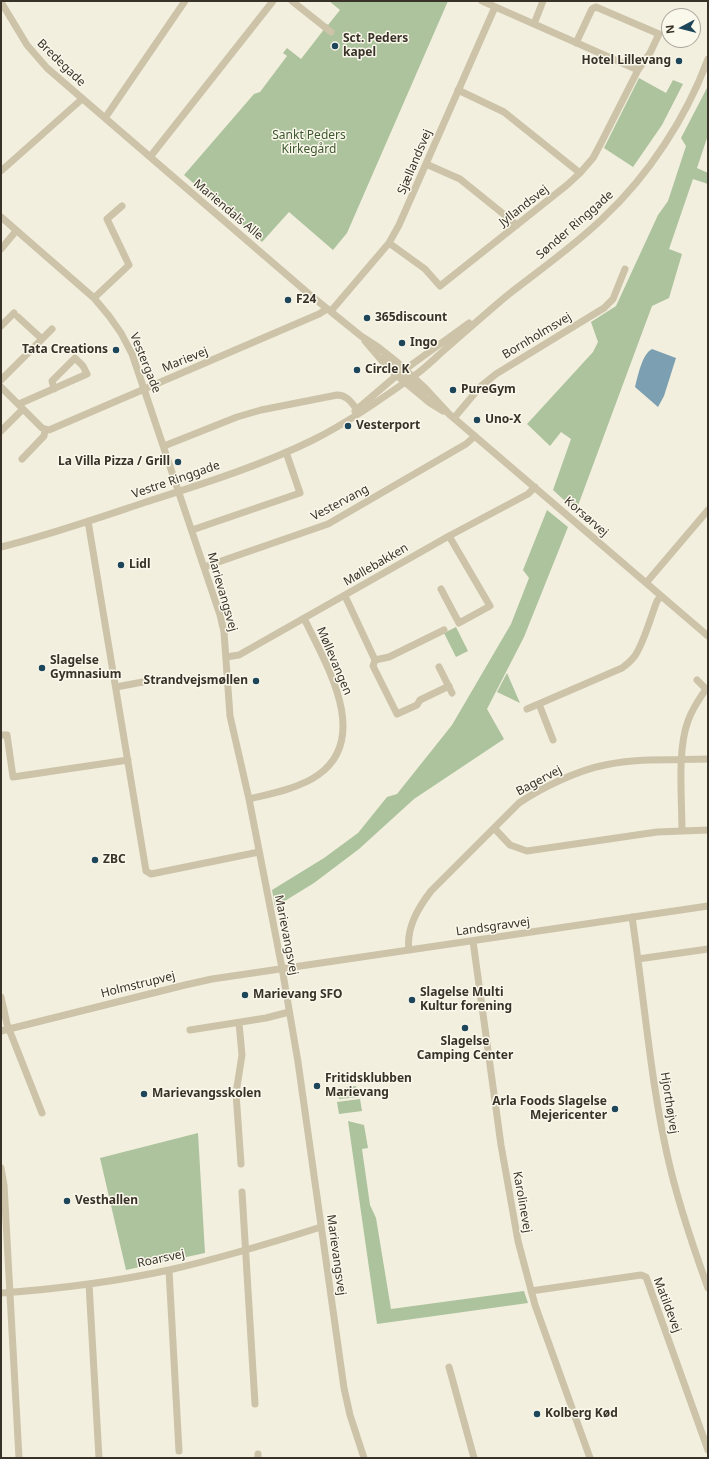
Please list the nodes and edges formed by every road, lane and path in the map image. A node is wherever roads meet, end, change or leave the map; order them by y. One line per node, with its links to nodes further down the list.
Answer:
1 (185, 1): 15 (street)
2 (272, 1): 16 (street)
3 (292, 1): 9 (street)
4 (482, 1): 7 (street)
5 (543, 1): 8 (street)
6 (1, 2): 14 (street, Bredegade)
7 (495, 7): 8 (street); 13 (street, Sjællandsvej)
8 (534, 24): 10 (street)
9 (331, 32)
10 (576, 43): 12 (street); 12 (street, Jyllandsvej)
11 (708, 59): 27 (street, Sønder Ringgade)
12 (638, 70): 19 (street, Jyllandsvej)
13 (458, 90): 17 (street, Sjællandsvej); 19 (street)
14 (82, 99): 15 (street, Mariendals Alle); 18 (street)
15 (106, 118): 16 (street, Mariendals Alle)
16 (150, 157): 29 (street, Mariendals Alle)
17 (426, 164): 22 (street); 24 (street, Sjællandsvej)
18 (1, 171)
19 (580, 173): 22 (street, Jyllandsvej)
20 (122, 206): 28 (street)
21 (1, 217): 23 (street, Vestergade)
22 (517, 225): 24 (street, Jyllandsvej)
23 (16, 231): 25 (street); 28 (street, Vestergade)
24 (389, 243): 29 (street, Sjællandsvej)
25 (1, 249)
26 (625, 269): 41 (street, Bornholmsvej)
27 (508, 295): 34 (street, Sønder Ringgade); 34 (street, Sønder Ringgade)
28 (94, 298): 38 (street, Vestergade)
29 (329, 310): 32 (street, Mariendals Alle); 38 (street, Marievej)
30 (1, 326): 33 (street)
31 (52, 329): 33 (street)
32 (361, 336): 34 (street, Mariendals Alle); 34 (street, Mariendals Alle)
33 (42, 339): 35 (street)
34 (405, 376): 40 (street, Vestre Ringgade); 40 (street, Vestre Ringgade); 41 (street, Korsørvej)
35 (1, 380)
36 (1, 386): 39 (street)
37 (54, 389): 37 (street); 39 (street)
38 (144, 389): 42 (street, Marievej); 45 (street, Vestergade)
39 (21, 407): 42 (street); 43 (street)
40 (358, 411): 45 (street); 46 (street, Vestre Ringgade)
41 (451, 416): 44 (street, Korsørvej)
42 (47, 430): 47 (street)
43 (1, 431)
44 (475, 436): 48 (street, Korsørvej); 55 (street, Vestervang)
45 (164, 446): 49 (street, Vestergade)
46 (286, 452): 49 (street, Vestre Ringgade); 52 (street)
47 (22, 459)
48 (535, 487): 53 (street, Møllebakken); 56 (street, Korsørvej)
49 (179, 491): 51 (street, Vestre Ringgade); 52 (street, Marievangsvej)
50 (708, 510): 56 (street)
51 (88, 521): 54 (street, Vestre Ringgade); 69 (street)
52 (192, 530): 55 (street, Marievangsvej)
53 (449, 536): 57 (street); 58 (street, Møllebakken)
54 (1, 547)
55 (204, 567): 63 (street, Marievangsvej)
56 (646, 582): 59 (street, Korsørvej)
57 (441, 589)
58 (345, 596): 60 (street, Møllebakken); 64 (street)
59 (661, 596): 62 (street, Korsørvej); 71 (street)
60 (304, 618): 63 (street, Møllebakken); 78 (street, Møllevangen)
61 (444, 630): 64 (street)
62 (708, 636)
63 (226, 657): 78 (street, Marievangsvej)
64 (375, 660): 68 (street)
65 (439, 667): 68 (street)
66 (159, 679): 69 (street)
67 (697, 680): 77 (street)
68 (448, 686): 70 (street)
69 (116, 688): 76 (street)
70 (452, 693)
71 (539, 704): 72 (street); 74 (street)
72 (527, 709)
73 (1, 735): 76 (street)
74 (553, 740)
75 (708, 759): 77 (street, Bagervej)
76 (128, 760): 82 (street)
77 (682, 760): 79 (street, Bagervej); 81 (street)
78 (249, 799): 82 (street, Marievangsvej)
79 (494, 828): 81 (street); 87 (street, Bagervej)
80 (708, 830): 81 (street)
81 (682, 831)
82 (259, 852): 89 (street, Marievangsvej)
83 (708, 906): 84 (street, Landsgravvej)
84 (632, 917): 85 (street, Landsgravvej); 88 (street, Hjorthøjvej)
85 (473, 941): 87 (street, Landsgravvej); 105 (street, Karolinevej)
86 (708, 949): 88 (street)
87 (409, 950): 89 (street, Landsgravvej)
88 (638, 959): 104 (street, Hjorthøjvej)
89 (282, 968): 91 (street, Marievangsvej); 93 (street, Holmstrupvej)
90 (1, 997): 93 (street)
91 (289, 1012): 92 (street); 100 (street, Marievangsvej)
92 (239, 1023): 94 (street); 97 (street)
93 (10, 1029): 95 (street, Holmstrupvej); 96 (street)
94 (190, 1030)
95 (1, 1031)
96 (42, 1113)
97 (241, 1164)
98 (1, 1168): 106 (street)
99 (242, 1192): 101 (street)
100 (321, 1227): 101 (street, Roarsvej); 114 (street, Marievangsvej)
101 (246, 1250): 102 (street, Roarsvej); 109 (street)
102 (169, 1270): 103 (street, Roarsvej); 111 (street)
103 (88, 1284): 106 (street, Roarsvej); 113 (street)
104 (708, 1288)
105 (531, 1291): 110 (street, Matildevej); 116 (street, Karolinevej)
106 (10, 1292): 107 (street, Roarsvej); 112 (street)
107 (1, 1293)
108 (449, 1366): 115 (street)
109 (255, 1404)
110 (708, 1450)
111 (179, 1451)
112 (19, 1458)
113 (99, 1458)
114 (364, 1458)
115 (474, 1458)
116 (590, 1458)

